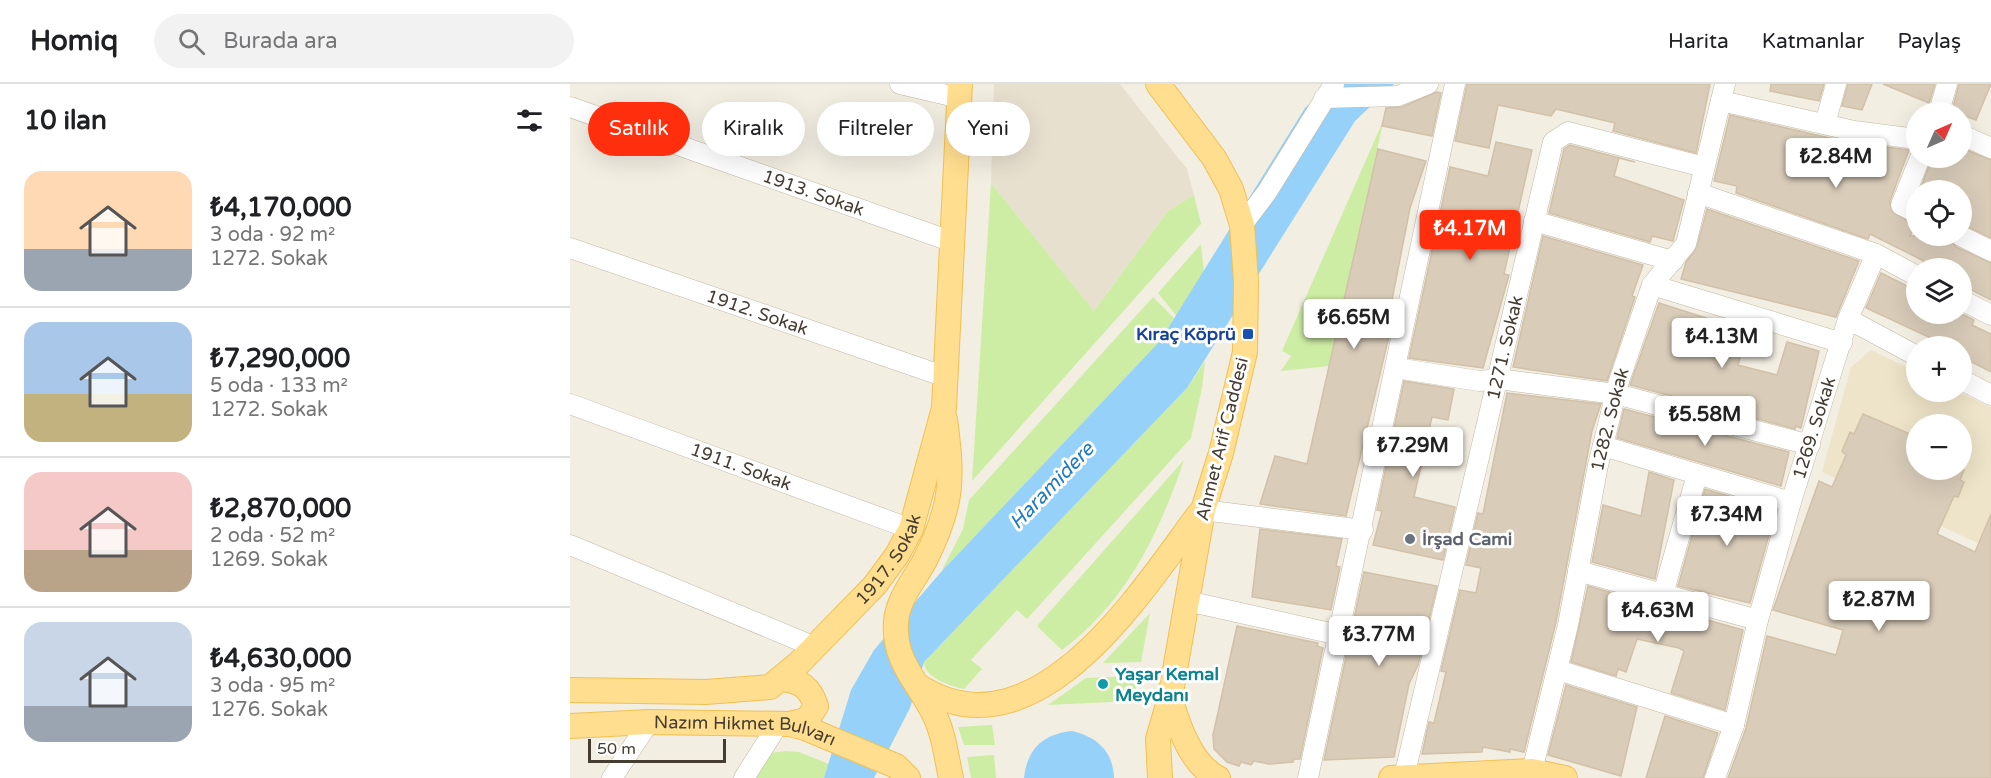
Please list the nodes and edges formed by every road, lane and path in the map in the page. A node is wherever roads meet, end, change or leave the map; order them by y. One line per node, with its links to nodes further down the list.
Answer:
1 (900, 84): 7 (street)
2 (1158, 84): 21 (main road, Ahmet Arif Caddesi)
3 (1428, 84): 8 (street)
4 (1455, 84): 35 (street)
5 (1836, 84): 12 (street)
6 (1947, 84): 10 (street)
7 (960, 91): 22 (main road, 1917. Sokak)
8 (1329, 91): 21 (street)
9 (1723, 92): 12 (street); 16 (street, 1282. Sokak)
10 (1942, 102)
11 (570, 107): 22 (street, 1913. Sokak)
12 (1825, 124): 13 (street)
13 (1906, 137)
14 (1972, 139): 15 (street)
15 (1991, 148)
16 (1704, 166): 17 (street, 1282. Sokak); 20 (street, 1271. Sokak)
17 (1698, 193): 26 (street); 27 (street, 1282. Sokak)
18 (1906, 193): 19 (street)
19 (1906, 208)
20 (1534, 221): 27 (street); 37 (street, 1271. Sokak)
21 (1242, 225): 47 (main road, Ahmet Arif Caddesi)
22 (953, 242): 36 (main road, 1917. Sokak)
23 (1972, 242): 25 (street)
24 (570, 248): 36 (street, 1912. Sokak)
25 (1991, 251)
26 (1876, 254): 28 (street); 32 (street, 1269. Sokak)
27 (1673, 261): 29 (street, 1282. Sokak)
28 (1906, 270)
29 (1652, 285): 33 (street); 39 (street, 1282. Sokak)
30 (1972, 305): 31 (street)
31 (1991, 315)
32 (1848, 319): 33 (street, 1269. Sokak); 34 (street)
33 (1842, 343): 43 (street, 1269. Sokak)
34 (1906, 350)
35 (1396, 368): 37 (street); 49 (street)
36 (946, 377): 42 (main road, 1917. Sokak)
37 (1498, 379): 39 (street); 74 (street, 1271. Sokak)
38 (1972, 385): 40 (street)
39 (1616, 394): 43 (street); 44 (street, 1282. Sokak)
40 (1991, 395)
41 (570, 404): 48 (street, 1911. Sokak)
42 (944, 408): 48 (main road, 1917. Sokak); 59 (main road, 1917. Sokak)
43 (1810, 445): 46 (street, 1269. Sokak)
44 (1603, 446): 45 (street); 51 (street, 1282. Sokak)
45 (1697, 475): 46 (street); 52 (street)
46 (1791, 502): 54 (street, 1269. Sokak)
47 (1203, 510): 49 (street); 53 (main road, Ahmet Arif Caddesi); 59 (main road)
48 (911, 529): 56 (main road, 1917. Sokak)
49 (1363, 530): 55 (street)
50 (570, 545): 56 (street)
51 (1578, 570): 52 (street); 57 (street, 1282. Sokak)
52 (1663, 594): 54 (street)
53 (1187, 601): 55 (street); 61 (main road, Ahmet Arif Caddesi)
54 (1758, 620): 64 (street, 1269. Sokak)
55 (1339, 635): 73 (street)
56 (815, 646): 58 (main road, 1917. Sokak)
57 (1558, 670): 64 (street); 66 (street, 1282. Sokak)
58 (782, 679): 60 (main road, Nazım Hikmet Bulvarı); 63 (main road)
59 (913, 682): 70 (main road, 1917. Sokak)
60 (570, 690)
61 (1170, 698): 71 (main road, Ahmet Arif Caddesi); 72 (main road)
62 (649, 722): 63 (main road, Nazım Hikmet Bulvarı); 65 (main road, Nazım Hikmet Bulvarı); 67 (street)
63 (784, 724): 68 (street); 69 (main road, Nazım Hikmet Bulvarı)
64 (1734, 725): 76 (street, 1269. Sokak)
65 (570, 726)
66 (1532, 771): 74 (main road); 75 (main road)
67 (612, 778)
68 (744, 778)
69 (908, 778)
70 (951, 778)
71 (1160, 778)
72 (1218, 778)
73 (1308, 778)
74 (1397, 778)
75 (1565, 778)
76 (1715, 778)

